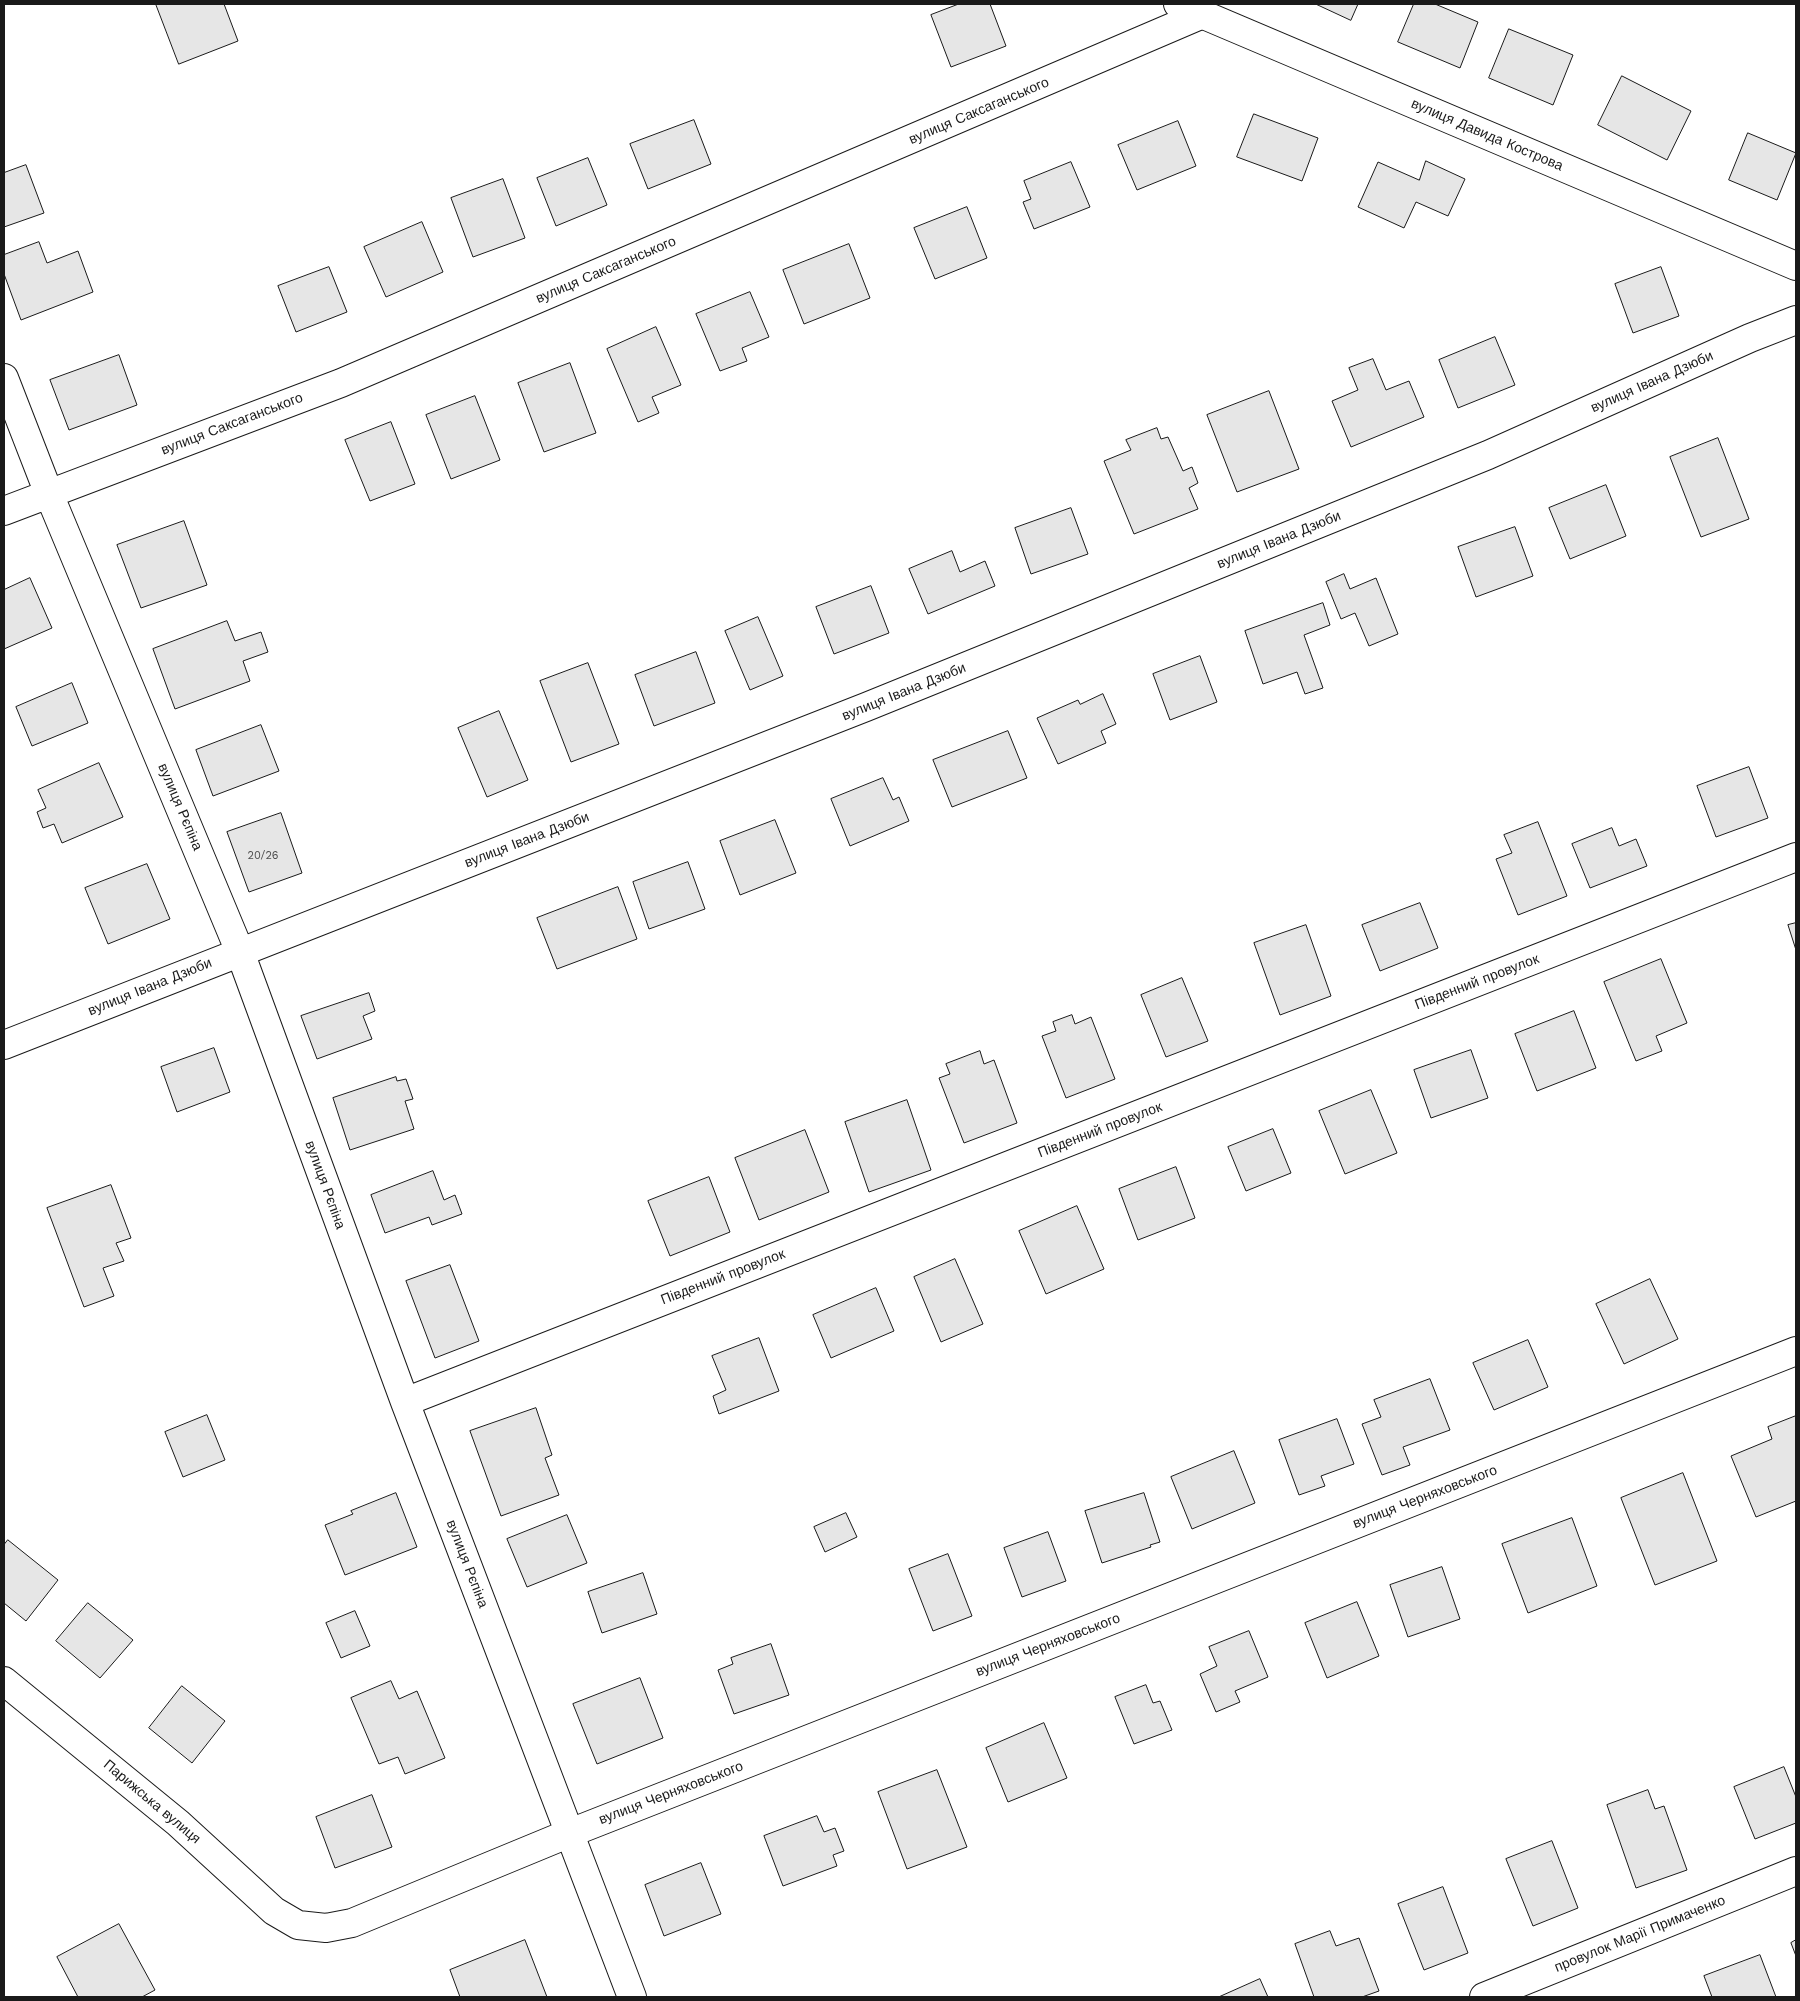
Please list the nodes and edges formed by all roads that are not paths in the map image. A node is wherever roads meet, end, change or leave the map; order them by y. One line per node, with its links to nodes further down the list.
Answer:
1 (1178, 4): 2 (street, вулиця Давида Кострова)
2 (1203, 14): 3 (street, вулиця Давида Кострова); 6 (street, вулиця Саксаганського)
3 (1796, 266)
4 (1796, 320): 9 (street, вулиця Івана Дзюби)
5 (4, 378): 6 (street, вулиця Рєпіна)
6 (50, 494): 7 (street, вулиця Саксаганського); 9 (street, вулиця Рєпіна)
7 (4, 511)
8 (1796, 857): 12 (street, Південний провулок)
9 (240, 952): 10 (street, вулиця Івана Дзюби); 12 (street, вулиця Рєпіна)
10 (4, 1045)
11 (1796, 1351): 14 (street, вулиця Черняховського)
12 (404, 1402): 14 (street, вулиця Рєпіна)
13 (4, 1681): 16 (street, Парижська вулиця)
14 (570, 1833): 16 (street, вулиця Черняховського); 17 (street, вулиця Рєпіна)
15 (1796, 1871): 18 (street, провулок Марії Примаченко)
16 (298, 1925)
17 (632, 1997)
18 (1484, 1997)

